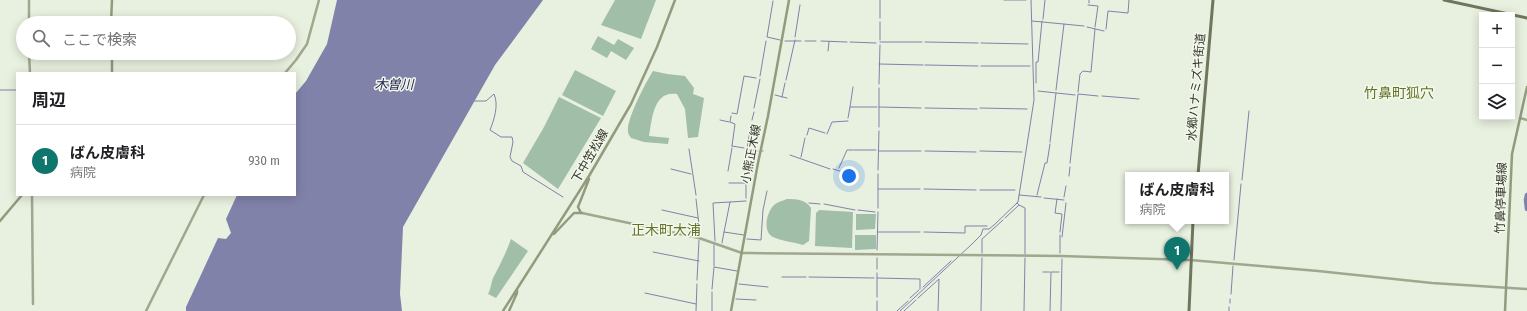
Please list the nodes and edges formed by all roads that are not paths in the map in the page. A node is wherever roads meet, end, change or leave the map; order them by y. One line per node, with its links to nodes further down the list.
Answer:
1 (29, 0): 8 (street)
2 (112, 0): 9 (main road)
3 (319, 0): 14 (street)
4 (675, 0): 22 (main road, 下中笠松線)
5 (789, 0): 30 (main road, 小熊正木線)
6 (1213, 0): 21 (main road, 水郷ハナミズキ街道)
7 (1444, 0): 10 (main road)
8 (29, 16)
9 (112, 16)
10 (1527, 18)
11 (29, 60): 15 (street)
12 (112, 60): 16 (main road)
13 (296, 60): 17 (street)
14 (296, 60)
15 (30, 72)
16 (112, 72)
17 (286, 72)
18 (1527, 87): 19 (main road, 竹鼻停車場線)
19 (1520, 118): 20 (street); 32 (main road, 竹鼻停車場線)
20 (1527, 120)
21 (1198, 172)
22 (589, 176): 26 (main road); 29 (main road, 下中笠松線)
23 (21, 196): 27 (main road)
24 (32, 196): 35 (street)
25 (204, 196): 36 (street)
26 (582, 213): 29 (main road); 30 (street)
27 (0, 221)
28 (1193, 224): 31 (main road)
29 (548, 241): 34 (main road, 下中笠松線)
30 (742, 253): 31 (street); 39 (main road, 小熊正木線)
31 (1190, 260): 32 (street); 40 (main road)
32 (1507, 287): 33 (street); 41 (main road, 竹鼻停車場線)
33 (1527, 288)
34 (517, 289): 37 (main road, 下中笠松線); 38 (main road)
35 (33, 304)
36 (146, 311)
37 (503, 311)
38 (509, 311)
39 (731, 311)
40 (1189, 311)
41 (1506, 311)

